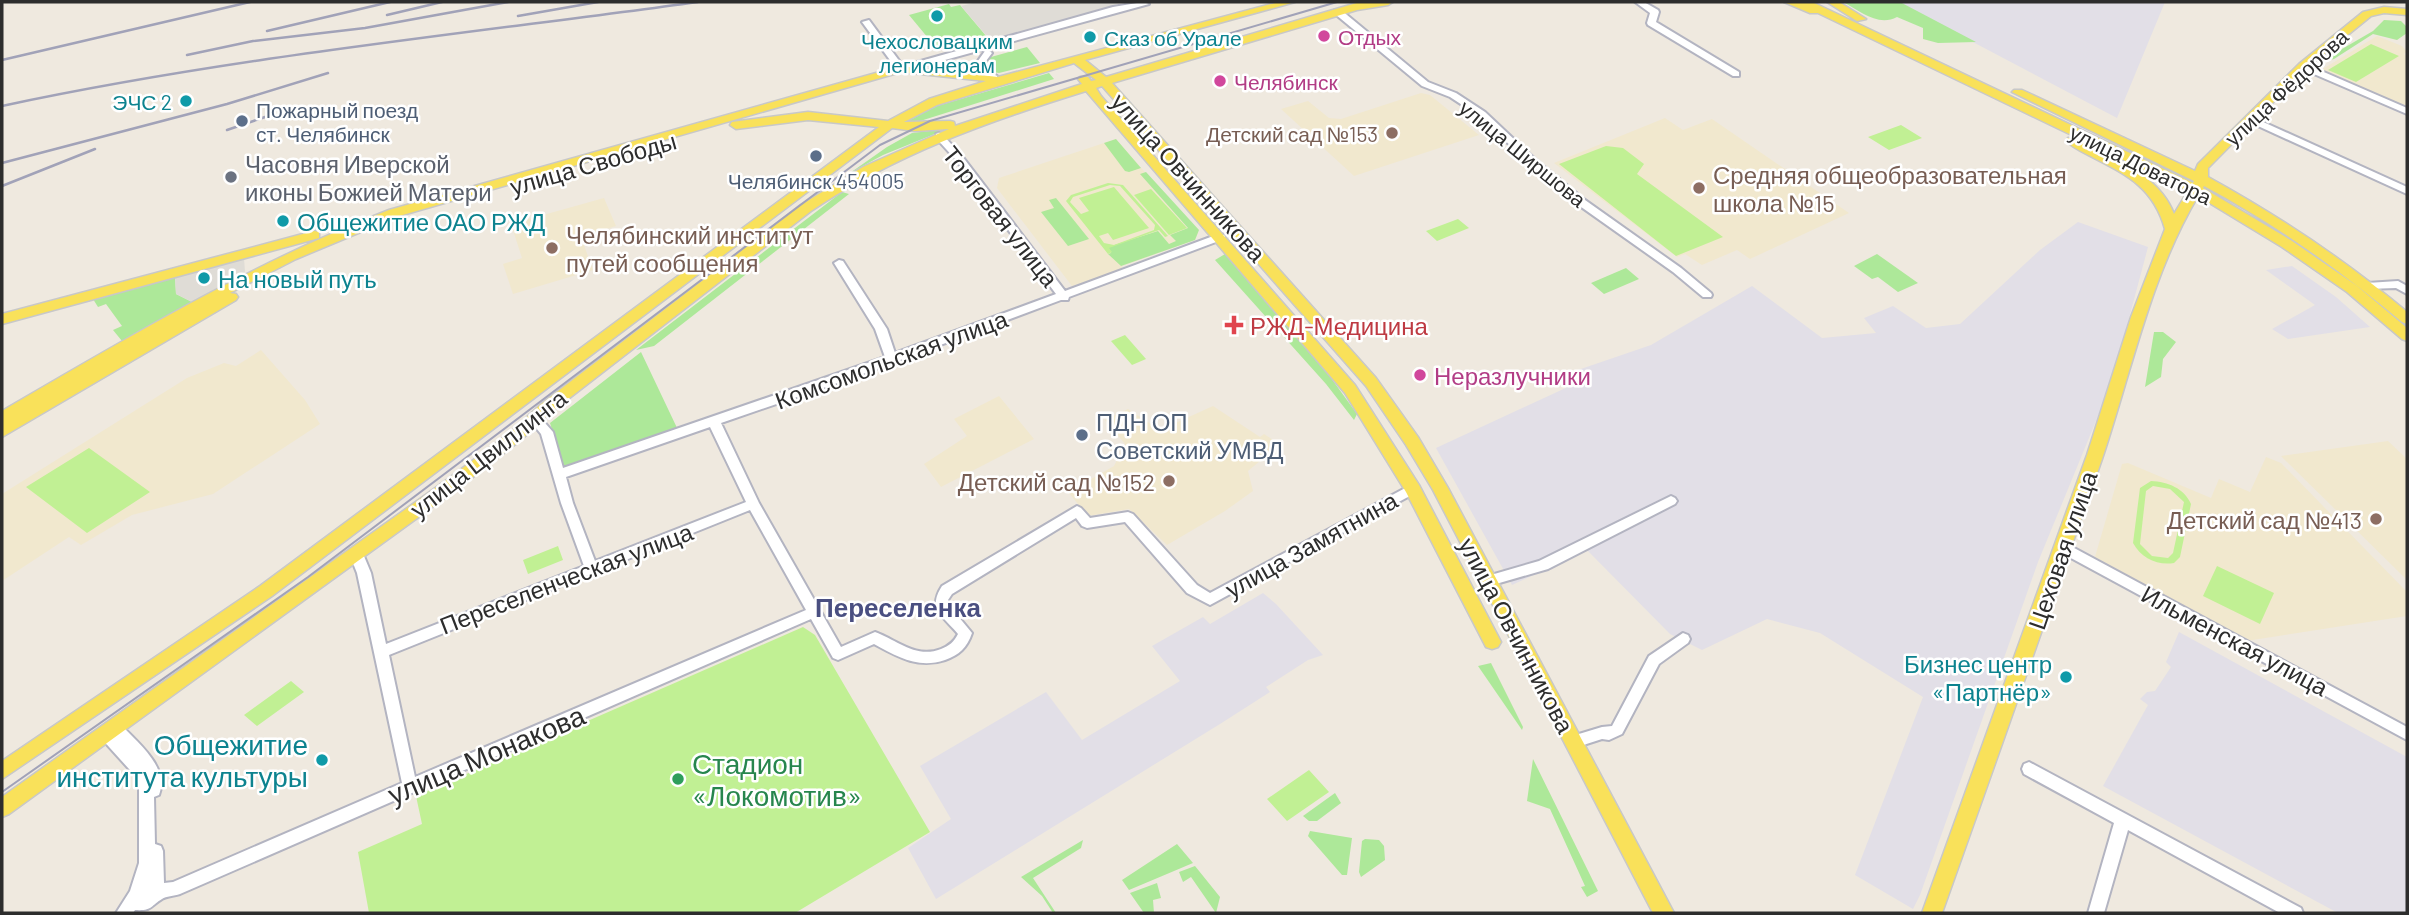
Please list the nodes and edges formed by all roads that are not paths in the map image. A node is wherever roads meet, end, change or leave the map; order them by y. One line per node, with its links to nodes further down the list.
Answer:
1 (1290, 2): 16 (main road)
2 (1370, 2): 10 (main road)
3 (1388, 2): 10 (main road)
4 (1639, 2): 20 (street)
5 (1789, 2): 13 (main road)
6 (1804, 2): 13 (main road)
7 (1826, 2): 13 (main road)
8 (1832, 2): 13 (main road)
9 (1140, 5): 14 (street, улица Свободы)
10 (1341, 11): 23 (main road); 42 (street, улица Ширшова)
11 (2403, 11): 17 (main road, улица Фёдорова)
12 (866, 22): 18 (street)
13 (1858, 23): 25 (main road, улица Доватора); 32 (main road, улица Доватора)
14 (1016, 41): 15 (street, улица Свободы); 18 (street, улица Свободы)
15 (988, 53): 19 (street, улица Свободы); 22 (street)
16 (1077, 60): 21 (main road); 23 (main road, улица Овчинникова); 24 (main road, улица Овчинникова)
17 (2303, 66): 26 (street); 28 (main road, улица Фёдорова)
18 (901, 69): 19 (main road); 34 (main road, улица Свободы)
19 (920, 72): 22 (main road); 30 (main road, улица Свободы)
20 (1736, 74)
21 (1013, 76): 22 (main road); 29 (main road, улица Цвиллинга)
22 (994, 78)
23 (1103, 80): 24 (main road); 60 (main road, улица Овчинникова)
24 (1087, 86): 27 (main road); 36 (main road, улица Овчинникова)
25 (2031, 111): 32 (main road, улица Доватора); 35 (main road)
26 (2407, 111)
27 (983, 118): 29 (main road); 31 (main road, улица Цвиллинга)
28 (2250, 119): 32 (main road, улица Фёдорова); 33 (street)
29 (890, 125): 30 (main road); 48 (main road, улица Цвиллинга)
30 (729, 126): 52 (main road, улица Свободы)
31 (939, 136): 43 (street, Торговая улица); 50 (main road, улица Цвиллинга)
32 (2199, 185): 35 (main road, Цеховая улица); 40 (main road, улица Доватора); 46 (main road, улица Доватора)
33 (2407, 191)
34 (394, 213): 37 (main road); 38 (main road, улица Свободы)
35 (2172, 229): 57 (main road, Цеховая улица)
36 (1220, 237): 43 (street, Комсомольская улица); 54 (main road, улица Овчинникова)
37 (252, 251): 38 (main road); 44 (main road)
38 (276, 261): 49 (main road, улица Свободы)
39 (839, 263): 47 (street)
40 (2367, 286): 41 (street); 45 (main road, улица Доватора)
41 (2407, 291)
42 (1707, 295)
43 (1063, 297): 47 (street, Комсомольская улица)
44 (2, 319)
45 (2407, 319)
46 (2407, 336)
47 (891, 359): 51 (street, Комсомольская улица)
48 (512, 407): 50 (main road); 69 (main road, улица Цвиллинга)
49 (2, 418)
50 (534, 418): 53 (street); 58 (main road, улица Цвиллинга)
51 (714, 422): 53 (street, Комсомольская улица); 56 (street)
52 (2, 431)
53 (560, 474): 59 (street)
54 (1413, 489): 61 (street, улица Замятнина); 63 (main road, улица Овчинникова)
55 (1671, 501): 60 (street)
56 (753, 504): 59 (street, Переселенческая улица); 61 (street)
57 (2063, 547): 66 (street, Ильменская улица); 77 (main road, Цеховая улица)
58 (356, 553): 64 (street); 65 (main road, улица Цвиллинга)
59 (592, 567): 64 (street, Переселенческая улица)
60 (1489, 581): 67 (main road, улица Овчинникова)
61 (814, 612): 70 (street, улица Монакова)
62 (1683, 639): 67 (street)
63 (1492, 642)
64 (380, 652): 70 (street)
65 (109, 730): 71 (main road, улица Цвиллинга); 73 (street); 74 (street)
66 (2407, 734)
67 (1574, 742): 76 (main road, улица Овчинникова)
68 (2029, 769): 72 (street)
69 (2, 771)
70 (410, 787): 73 (street, улица Монакова)
71 (2, 808)
72 (2123, 820): 78 (street); 79 (street)
73 (156, 889): 74 (street)
74 (137, 901): 75 (street)
75 (124, 913)
76 (1664, 913)
77 (1932, 913)
78 (2096, 913)
79 (2295, 913)

